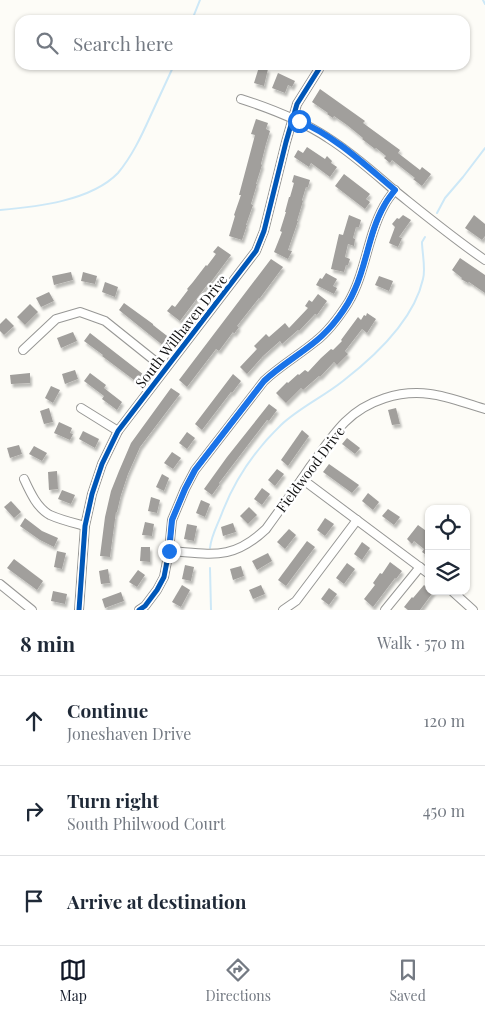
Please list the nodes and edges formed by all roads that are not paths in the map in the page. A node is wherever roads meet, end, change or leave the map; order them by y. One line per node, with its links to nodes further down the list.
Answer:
1 (318, 70): 3 (street, South Willhaven Drive)
2 (241, 99): 3 (street)
3 (293, 119): 4 (street); 7 (street, South Willhaven Drive)
4 (395, 190): 5 (street); 15 (street)
5 (485, 260)
6 (23, 350): 7 (street)
7 (165, 368): 10 (street, South Willhaven Drive)
8 (81, 408): 10 (street)
9 (485, 409): 12 (street, Fieldwood Drive)
10 (118, 431): 14 (street, South Willhaven Drive)
11 (24, 479): 14 (street)
12 (302, 479): 13 (street); 15 (street, Fieldwood Drive)
13 (357, 520): 16 (street); 23 (street)
14 (85, 526): 21 (street, South Willhaven Drive)
15 (169, 551): 22 (street)
16 (420, 568): 17 (street); 24 (street)
17 (425, 571)
18 (0, 584): 20 (street)
19 (456, 595): 25 (street)
20 (32, 610)
21 (79, 610)
22 (139, 610)
23 (283, 610)
24 (385, 610)
25 (473, 610)

